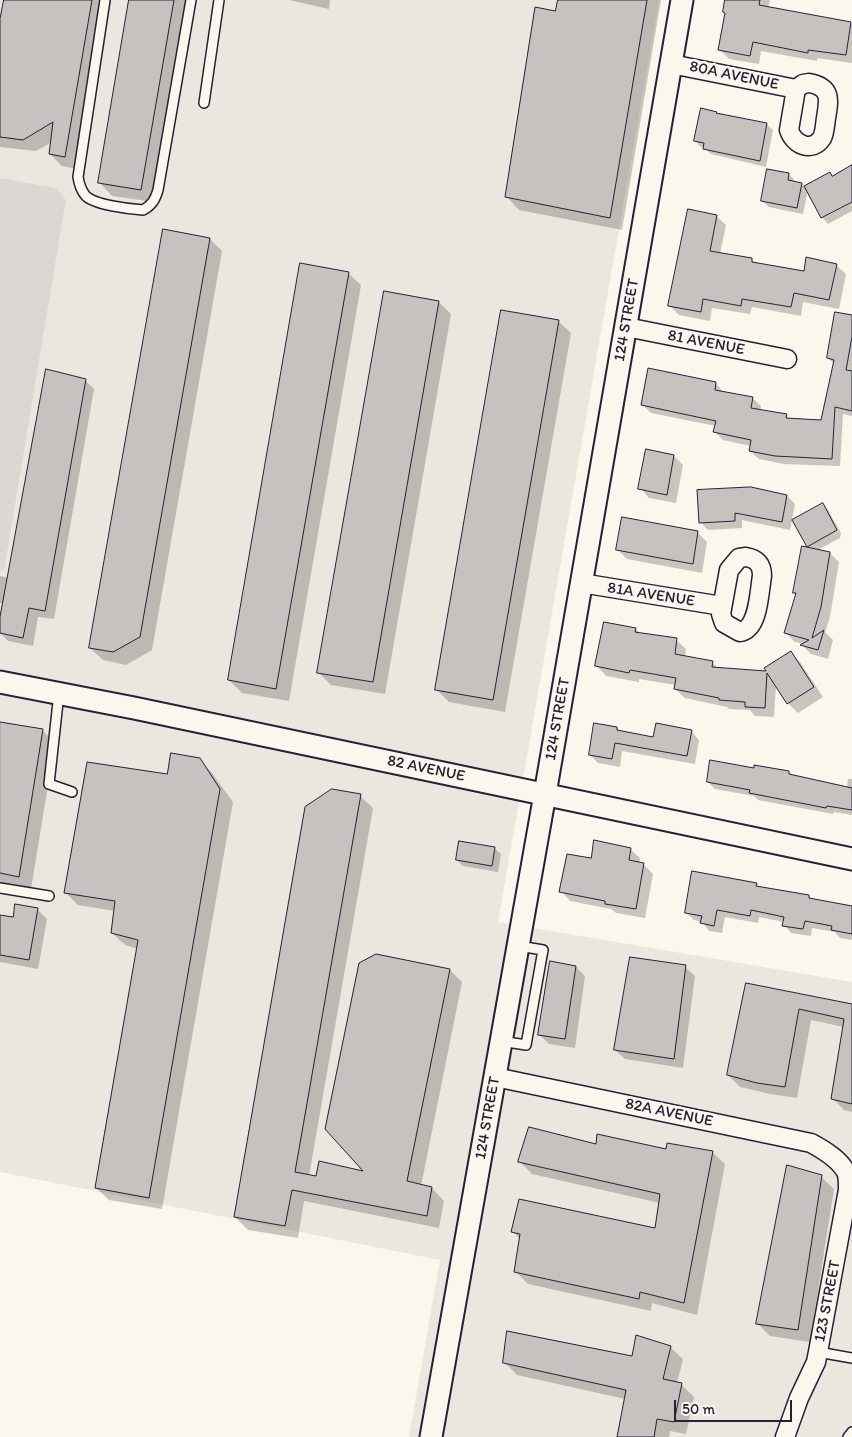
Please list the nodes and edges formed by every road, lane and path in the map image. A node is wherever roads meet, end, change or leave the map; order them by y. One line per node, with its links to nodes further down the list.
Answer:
1 (105, 0): 2 (lane)
2 (191, 0)
3 (220, 0): 7 (lane)
4 (682, 0): 5 (street, 124 STREET)
5 (671, 64): 6 (street, 80A AVENUE); 8 (street, 124 STREET)
6 (796, 89)
7 (204, 103)
8 (626, 327): 9 (street, 81 AVENUE); 10 (street, 124 STREET)
9 (787, 359)
10 (581, 583): 11 (street, 81A AVENUE); 15 (street, 124 STREET)
11 (722, 606)
12 (0, 682): 13 (street, 82 AVENUE)
13 (59, 693): 14 (lane); 15 (street, 82 AVENUE)
14 (72, 792)
15 (545, 794): 16 (street, 82 AVENUE); 19 (street, 124 STREET)
16 (852, 859)
17 (0, 888): 18 (lane)
18 (49, 896)
19 (495, 1077): 20 (street, 82A AVENUE); 24 (street, 124 STREET)
20 (844, 1165): 21 (street, 123 STREET)
21 (818, 1352): 22 (lane); 25 (street, 123 STREET)
22 (852, 1358)
23 (852, 1432): 26 (lane)
24 (431, 1437)
25 (785, 1437)
26 (848, 1437)

